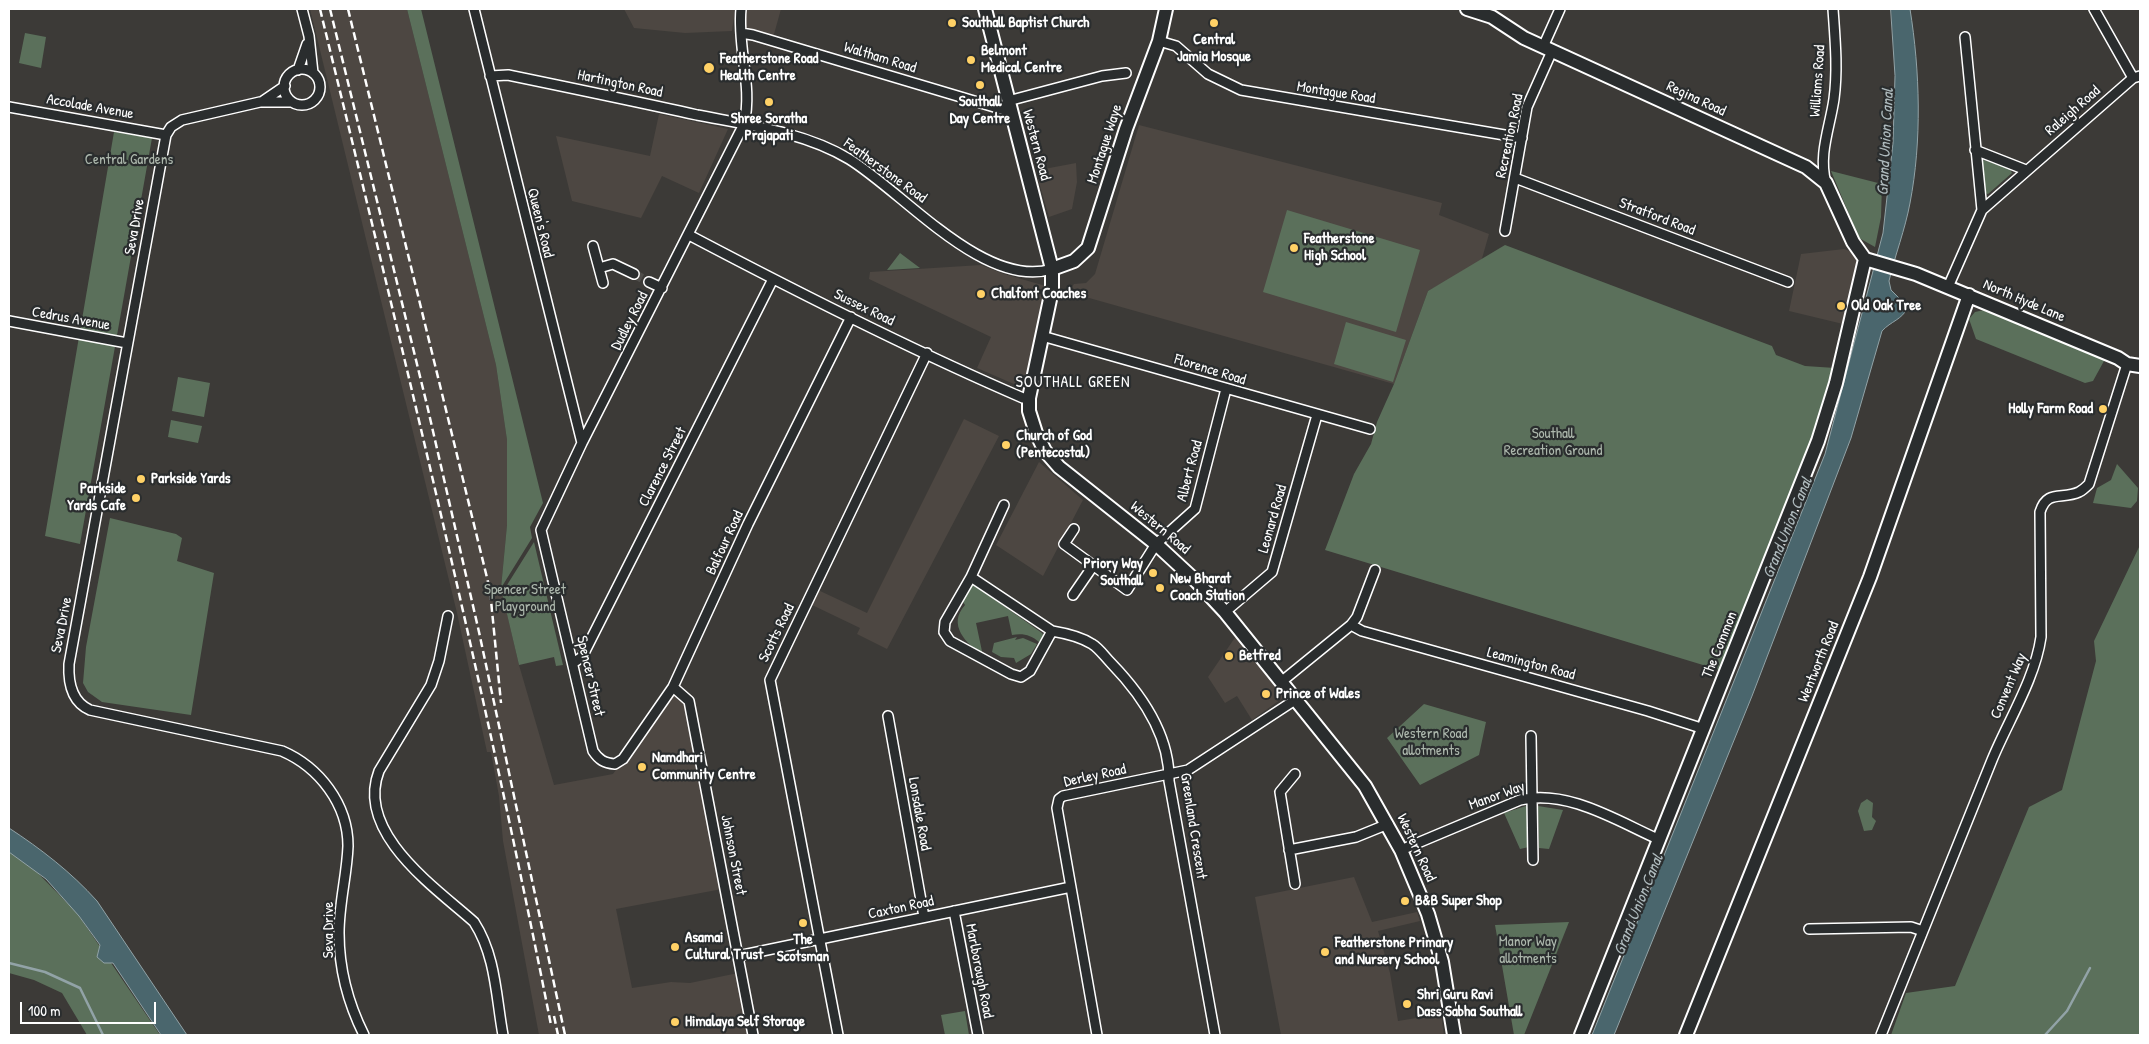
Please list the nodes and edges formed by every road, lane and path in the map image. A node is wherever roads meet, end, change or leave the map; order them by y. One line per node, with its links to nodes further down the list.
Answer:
1 (302, 9): 11 (street)
2 (474, 9): 18 (street, Queen's Road)
3 (741, 9): 10 (street)
4 (985, 9): 23 (street, Western Road)
5 (1166, 9): 13 (street, Montague Waye)
6 (1467, 9): 14 (street, Regina Road)
7 (1560, 9): 14 (street, Recreation Road)
8 (1833, 9): 29 (street, Williams Road)
9 (2094, 9): 19 (street)
10 (740, 33): 23 (street, Waltham Road); 25 (street)
11 (308, 36): 15 (street); 16 (street)
12 (1965, 37): 28 (street)
13 (1159, 41): 27 (street, Montague Road); 40 (street, Montague Waye)
14 (1547, 49): 27 (street, Recreation Road); 30 (street, Regina Road)
15 (298, 70): 16 (street); 20 (street)
16 (313, 73): 22 (street)
17 (1126, 73): 23 (street)
18 (490, 76): 25 (street, Hartington Road); 60 (street, Queen's Road)
19 (2136, 77): 31 (street, Raleigh Road)
20 (284, 86): 21 (street); 22 (street)
21 (260, 102): 22 (street); 26 (street)
22 (292, 102)
23 (1010, 106): 40 (street, Western Road)
24 (9, 107): 26 (street, Accolade Avenue)
25 (744, 124): 36 (street, Dudley Road); 40 (street, Featherstone Road)
26 (166, 135): 52 (street, Seva Drive)
27 (1522, 138): 32 (street, Recreation Road)
28 (1975, 150): 31 (street); 34 (street)
29 (1823, 154): 30 (street); 33 (street, Williams Road)
30 (1798, 164): 33 (street, Regina Road)
31 (2026, 170): 34 (street, Raleigh Road)
32 (1514, 178): 35 (street, Recreation Road); 44 (street, Stratford Road)
33 (1826, 184): 38 (street, Regina Road)
34 (1982, 210): 46 (street, Raleigh Road)
35 (1505, 231)
36 (689, 235): 42 (street, Sussex Road); 47 (street, Dudley Road)
37 (594, 246): 39 (street)
38 (1869, 260): 46 (street, North Hyde Lane); 78 (street, The Common)
39 (599, 268): 41 (street); 45 (street)
40 (1052, 269): 51 (street, Western Road)
41 (634, 274)
42 (773, 279): 49 (street, Sussex Road); 73 (street, Clarence Street)
43 (649, 282): 47 (street)
44 (1788, 282)
45 (603, 283)
46 (1948, 287): 48 (street, North Hyde Lane)
47 (662, 288): 60 (street, Dudley Road)
48 (1969, 295): 54 (street, North Hyde Lane); 106 (street, Wentworth Road)
49 (850, 317): 53 (street, Sussex Road); 75 (street, Balfour Road)
50 (9, 321): 52 (street, Cedrus Avenue)
51 (1042, 336): 56 (street, Florence Road); 57 (street, Western Road)
52 (127, 343): 97 (street, Seva Drive)
53 (927, 353): 57 (street, Sussex Road); 95 (street, Scotts Road)
54 (2127, 364): 55 (street, North Hyde Lane); 94 (street, Convent Way)
55 (2140, 366)
56 (1226, 389): 58 (street, Florence Road); 64 (street, Albert Road)
57 (1029, 398): 64 (street, Western Road)
58 (1317, 415): 59 (street, Florence Road); 69 (street, Leonard Road)
59 (1370, 429)
60 (582, 443): 63 (street, Dudley Road)
61 (1004, 505): 67 (street)
62 (1074, 529): 65 (street)
63 (540, 530): 73 (street, Spencer Street)
64 (1156, 544): 65 (street, Albert Road); 69 (street, Western Road)
65 (1093, 566): 68 (street)
66 (1376, 570): 71 (street)
67 (971, 577): 72 (street); 72 (street)
68 (1073, 595)
69 (1225, 612): 74 (street, Western Road)
70 (448, 616): 98 (street)
71 (1351, 625): 74 (street); 78 (street, Leamington Road)
72 (1052, 631): 82 (street, Greenland Crescent)
73 (573, 663): 80 (street, Spencer Street)
74 (1281, 682): 76 (street, Western Road)
75 (673, 687): 80 (street, Balfour Road); 96 (street, Johnson Street)
76 (1295, 700): 82 (street, Derley Road); 84 (street, Western Road)
77 (888, 716): 92 (street, Lonsdale Road)
78 (1704, 729): 85 (street, The Common)
79 (1531, 736): 83 (street)
80 (606, 764)
81 (1295, 774): 86 (street)
82 (1170, 775): 90 (street, Derley Road); 103 (street, Greenland Crescent)
83 (1532, 797): 85 (street, Manor Way); 87 (street, Manor Way); 88 (street)
84 (1388, 824): 86 (street); 87 (street, Western Road)
85 (1660, 840): 105 (street, The Common)
86 (1290, 850): 89 (street)
87 (1401, 850): 104 (street, Western Road)
88 (1534, 860)
89 (1295, 884)
90 (1071, 887): 91 (street, Caxton Road); 102 (street, Derley Road)
91 (954, 911): 92 (street, Caxton Road); 101 (street, Marlborough Road)
92 (924, 917): 95 (street, Caxton Road)
93 (1809, 929): 94 (street)
94 (1923, 931): 107 (street, Convent Way)
95 (820, 939): 96 (street, Caxton Road); 100 (street, Scotts Road)
96 (738, 956): 99 (street, Johnson Street)
97 (364, 1035)
98 (503, 1035)
99 (753, 1035)
100 (838, 1035)
101 (978, 1035)
102 (1097, 1035)
103 (1215, 1035)
104 (1454, 1035)
105 (1582, 1035)
106 (1686, 1035)
107 (1881, 1035)

